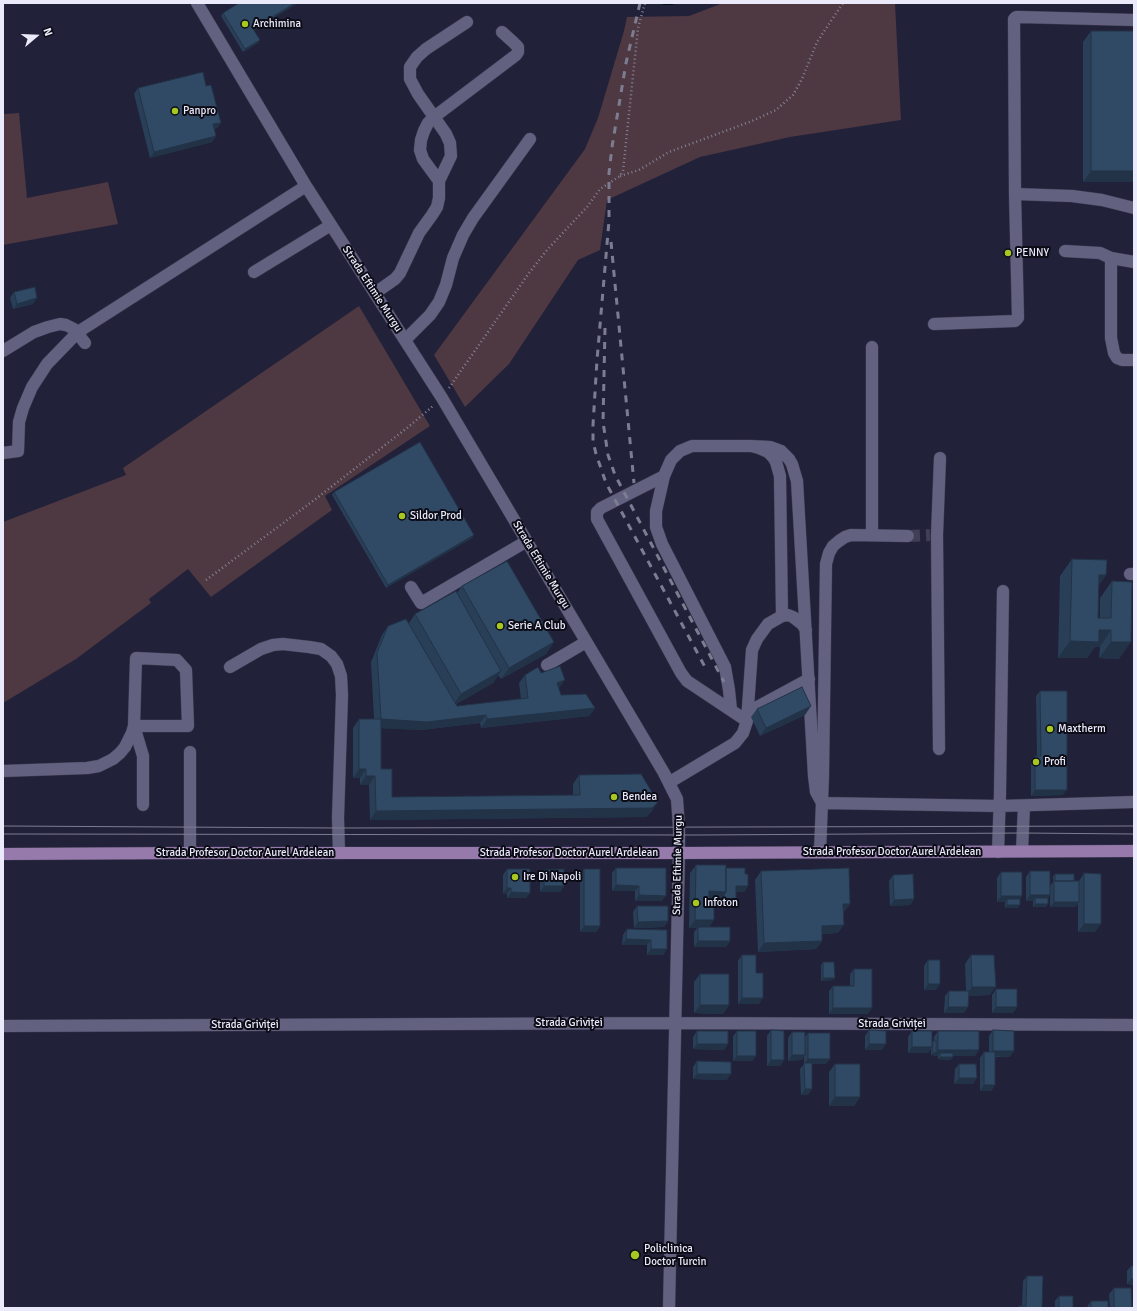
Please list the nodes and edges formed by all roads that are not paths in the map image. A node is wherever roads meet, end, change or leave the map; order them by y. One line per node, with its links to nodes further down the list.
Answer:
1 (197, 3): 8 (street, Strada Eftimie Murgu)
2 (1134, 20): 9 (street)
3 (467, 22): 5 (street)
4 (502, 32): 5 (street)
5 (434, 117): 7 (street); 7 (street)
6 (530, 139): 19 (street)
7 (439, 181): 16 (street)
8 (306, 186): 11 (street, Strada Eftimie Murgu); 18 (street)
9 (1015, 194): 10 (street); 17 (street)
10 (1134, 208)
11 (331, 225): 15 (street); 16 (street, Strada Eftimie Murgu)
12 (1065, 251): 13 (street)
13 (1111, 258): 14 (street); 23 (street)
14 (1134, 262)
15 (254, 272)
16 (375, 293): 19 (street, Strada Eftimie Murgu)
17 (934, 324)
18 (78, 332): 20 (street); 22 (street); 25 (street)
19 (405, 340): 30 (street, Strada Eftimie Murgu)
20 (85, 343)
21 (872, 347): 28 (street)
22 (3, 351)
23 (1134, 360)
24 (750, 446): 27 (street); 33 (street); 34 (street)
25 (3, 453)
26 (940, 458): 42 (street)
27 (664, 476): 39 (street); 39 (street)
28 (872, 535): 29 (street); 47 (street)
29 (908, 536)
30 (527, 541): 31 (street); 35 (street, Strada Eftimie Murgu)
31 (411, 587)
32 (1003, 591): 49 (street)
33 (782, 616): 34 (street); 40 (street)
34 (806, 630): 38 (street)
35 (586, 642): 36 (street); 45 (street, Strada Eftimie Murgu)
36 (547, 665)
37 (230, 667): 56 (street)
38 (809, 679): 40 (street); 47 (street)
39 (731, 710): 40 (street)
40 (747, 717): 45 (street)
41 (134, 726): 41 (street); 44 (street); 48 (street)
42 (939, 749)
43 (190, 752): 55 (street)
44 (3, 771)
45 (670, 782): 57 (street, Strada Eftimie Murgu)
46 (1134, 802): 50 (street)
47 (822, 803): 49 (street); 53 (street)
48 (143, 805)
49 (1000, 806): 50 (street); 54 (street)
50 (1024, 806): 51 (street)
51 (1022, 851): 52 (main road, Strada Profesor Doctor Aurel Ardelean); 54 (main road, Strada Profesor Doctor Aurel Ardelean)
52 (1134, 851)
53 (820, 852): 54 (main road, Strada Profesor Doctor Aurel Ardelean); 57 (main road, Strada Profesor Doctor Aurel Ardelean)
54 (998, 852)
55 (190, 853): 56 (main road, Strada Profesor Doctor Aurel Ardelean); 58 (main road, Strada Profesor Doctor Aurel Ardelean)
56 (339, 853): 57 (main road, Strada Profesor Doctor Aurel Ardelean)
57 (679, 853): 59 (street, Strada Eftimie Murgu)
58 (3, 854)
59 (674, 1023): 60 (street, Strada Griviței); 61 (street, Strada Griviței); 62 (street, Strada Eftimie Murgu)
60 (1134, 1025)
61 (3, 1026)
62 (669, 1308)

